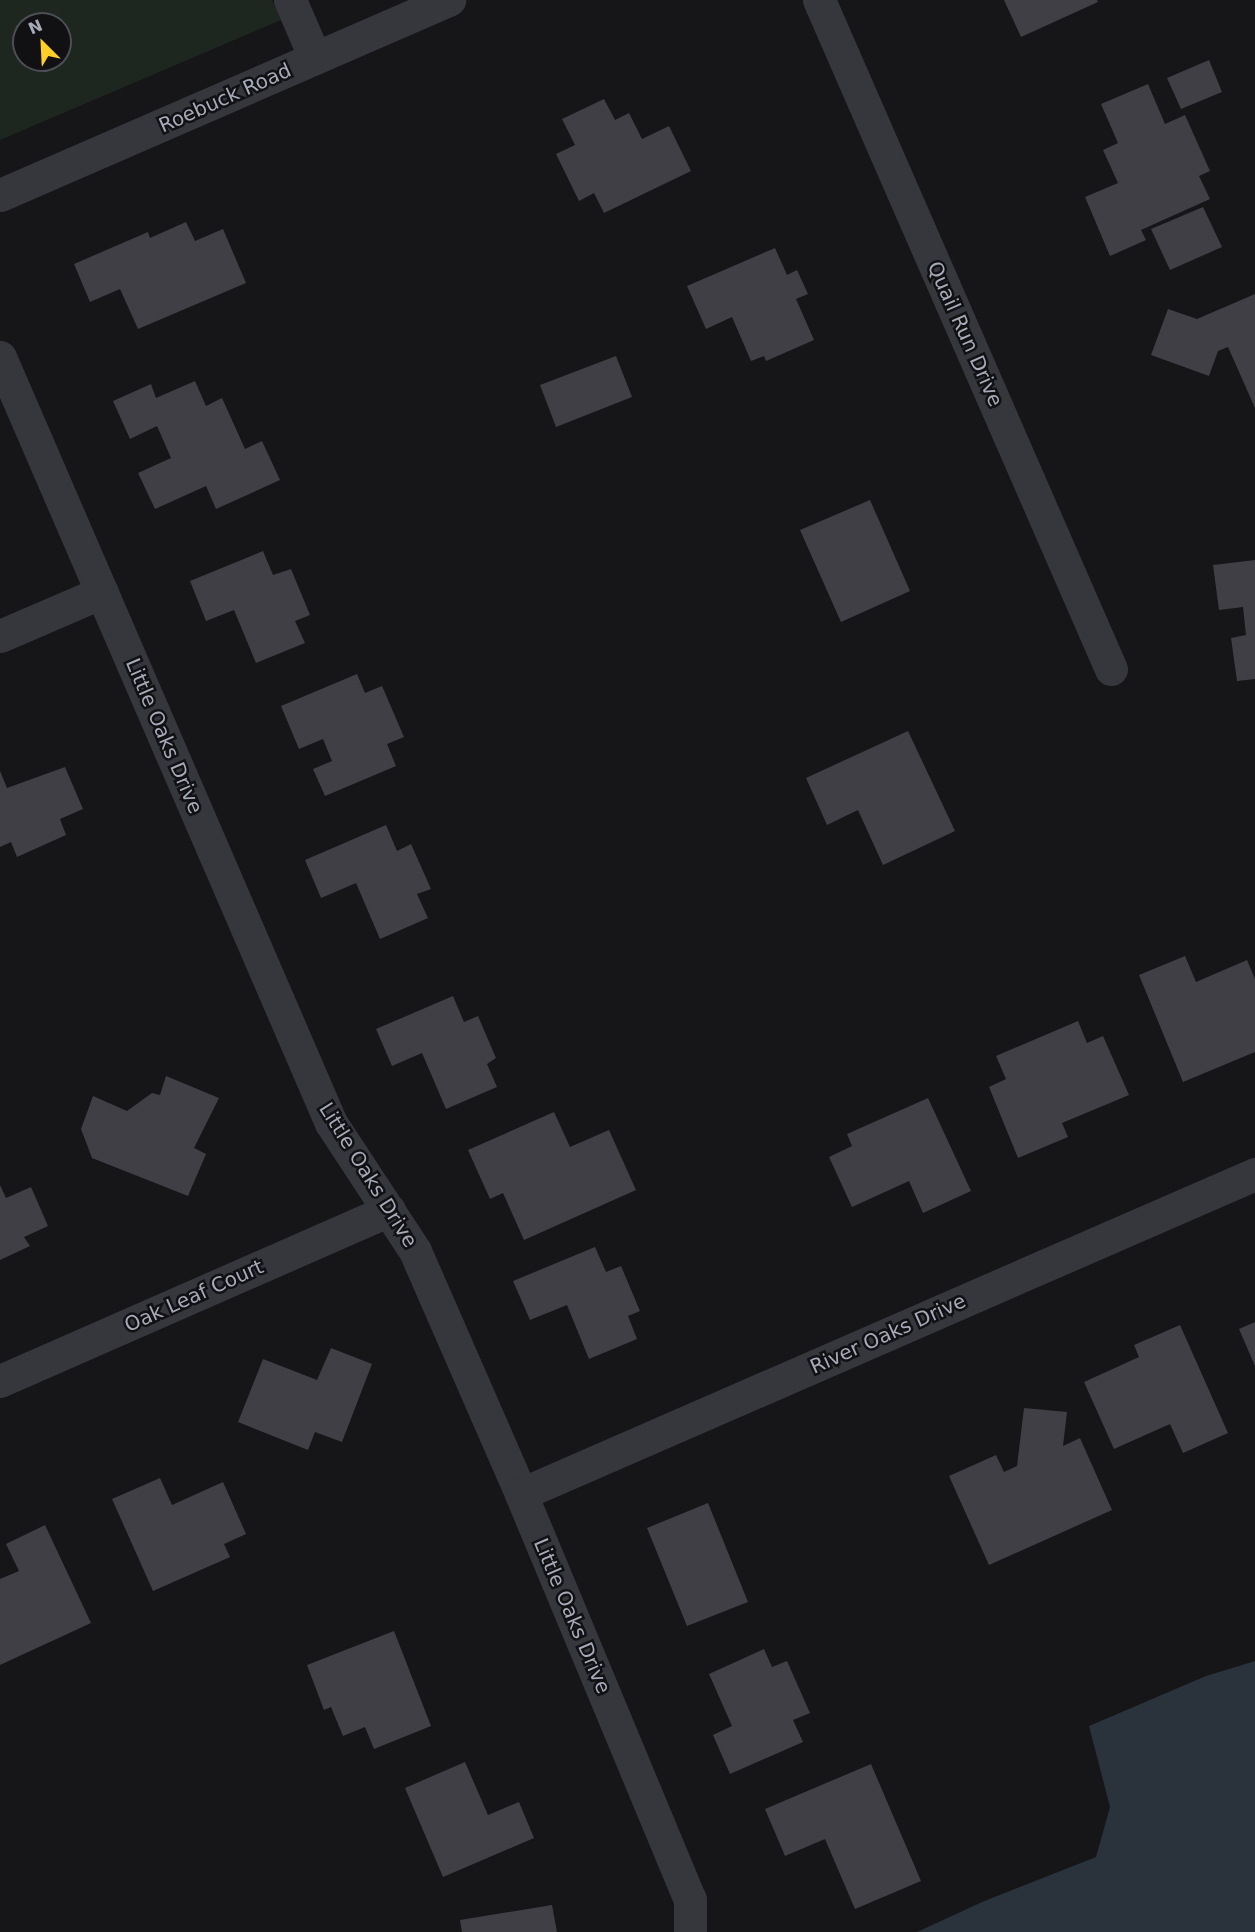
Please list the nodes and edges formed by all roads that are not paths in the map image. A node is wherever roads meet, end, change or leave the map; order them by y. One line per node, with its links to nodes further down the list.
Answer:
1 (291, 0): 4 (street)
2 (449, 0): 4 (street, Roebuck Road)
3 (819, 0): 9 (street, Quail Run Drive)
4 (315, 58): 5 (street, Roebuck Road)
5 (0, 195)
6 (0, 357): 7 (street, Little Oaks Drive)
7 (102, 592): 8 (street); 11 (street, Little Oaks Drive)
8 (0, 636)
9 (1111, 669)
10 (1255, 1174): 13 (street, River Oaks Drive)
11 (389, 1210): 12 (street, Oak Leaf Court); 13 (street, Little Oaks Drive)
12 (0, 1381)
13 (521, 1494): 14 (street, Little Oaks Drive)
14 (690, 1932)

